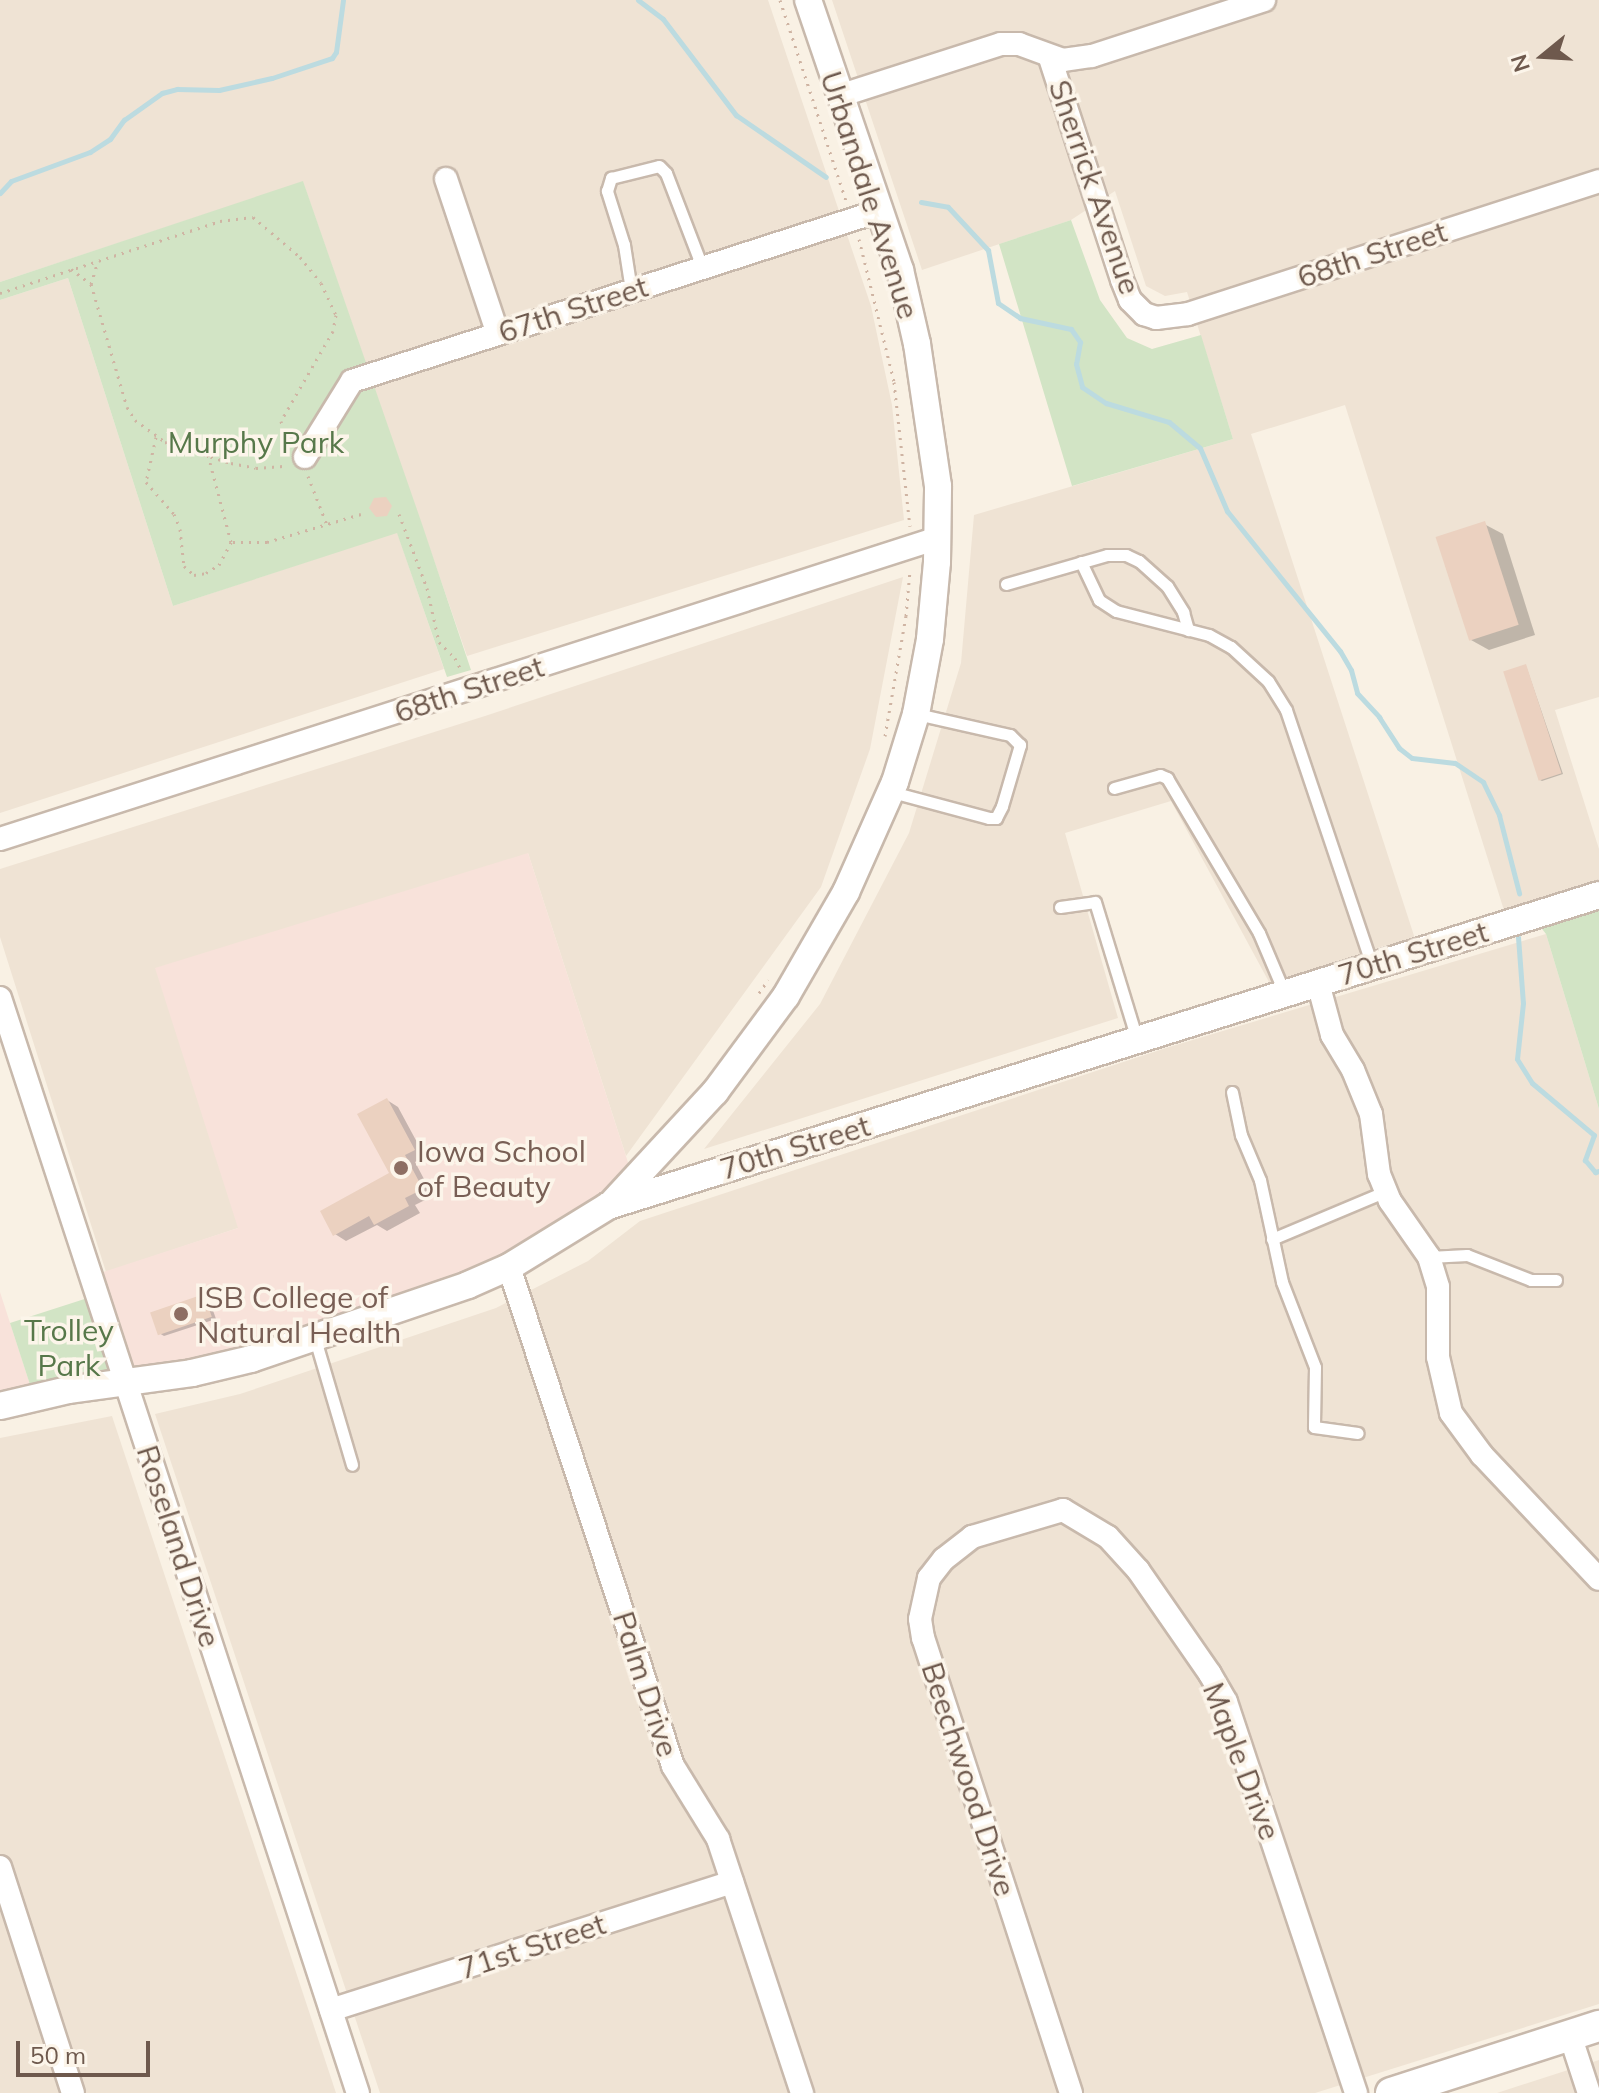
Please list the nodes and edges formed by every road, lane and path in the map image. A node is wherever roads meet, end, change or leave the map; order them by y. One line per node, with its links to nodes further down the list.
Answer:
1 (780, 0): 8 (path)
2 (808, 0): 5 (street, Urbandale Avenue)
3 (1264, 0): 4 (street)
4 (1050, 58): 5 (street); 17 (street, Sherrick Avenue)
5 (839, 96): 9 (street, Urbandale Avenue)
6 (446, 179): 18 (street)
7 (1599, 181): 17 (street, 68th Street)
8 (849, 210)
9 (879, 211): 12 (street, 67th Street); 26 (street, Urbandale Avenue)
10 (856, 232): 25 (path)
11 (99, 260): 13 (path); 14 (path); 20 (path)
12 (702, 267): 15 (street, 67th Street); 15 (lane)
13 (71, 269): 14 (path); 16 (path)
14 (91, 284): 19 (path)
15 (631, 290): 18 (street, 67th Street)
16 (0, 293)
17 (1144, 314)
18 (498, 334): 21 (street, 67th Street)
19 (156, 437): 20 (path); 27 (path)
20 (208, 455): 27 (path)
21 (306, 466): 24 (path)
22 (361, 514): 24 (path)
23 (399, 514): 32 (path)
24 (327, 525): 27 (path)
25 (910, 537)
26 (938, 538): 33 (street, Urbandale Avenue); 37 (street, 68th Street)
27 (231, 542)
28 (1081, 562): 30 (lane); 31 (lane); 31 (lane)
29 (910, 568): 34 (path)
30 (1006, 584)
31 (1188, 630): 40 (lane)
32 (461, 670)
33 (916, 714): 36 (street, Urbandale Avenue); 36 (lane)
34 (882, 748)
35 (1114, 788): 43 (lane)
36 (891, 792): 49 (street, Urbandale Avenue)
37 (0, 839)
38 (1599, 895): 40 (street, 70th Street)
39 (1060, 907): 46 (lane)
40 (1372, 966): 42 (street, 70th Street)
41 (773, 973): 44 (path)
42 (1318, 983): 43 (street, 70th Street); 48 (street)
43 (1284, 993): 46 (street, 70th Street)
44 (756, 997)
45 (0, 998): 55 (street, Roseland Drive)
46 (1138, 1040): 49 (street, 70th Street)
47 (1232, 1092): 50 (lane)
48 (1386, 1191): 50 (lane); 51 (street)
49 (608, 1206): 52 (street, 70th Street)
50 (1272, 1239): 57 (lane)
51 (1429, 1257): 53 (lane); 60 (street)
52 (509, 1267): 54 (street, 70th Street); 62 (street, Palm Drive)
53 (1556, 1280)
54 (314, 1338): 55 (street, 70th Street); 58 (lane)
55 (126, 1382): 56 (street, 70th Street); 63 (street, Roseland Drive)
56 (0, 1406)
57 (1358, 1433)
58 (352, 1465)
59 (1029, 1518): 69 (street, Beechwood Drive); 70 (street, Maple Drive)
60 (1599, 1579)
61 (0, 1867): 66 (street)
62 (732, 1882): 63 (street, 71st Street); 68 (street, Palm Drive)
63 (331, 2010): 67 (street, Roseland Drive)
64 (1599, 2026): 65 (main road)
65 (1570, 2035): 71 (main road); 72 (street)
66 (73, 2093)
67 (358, 2093)
68 (802, 2093)
69 (1071, 2093)
70 (1356, 2093)
71 (1391, 2093)
72 (1589, 2093)

